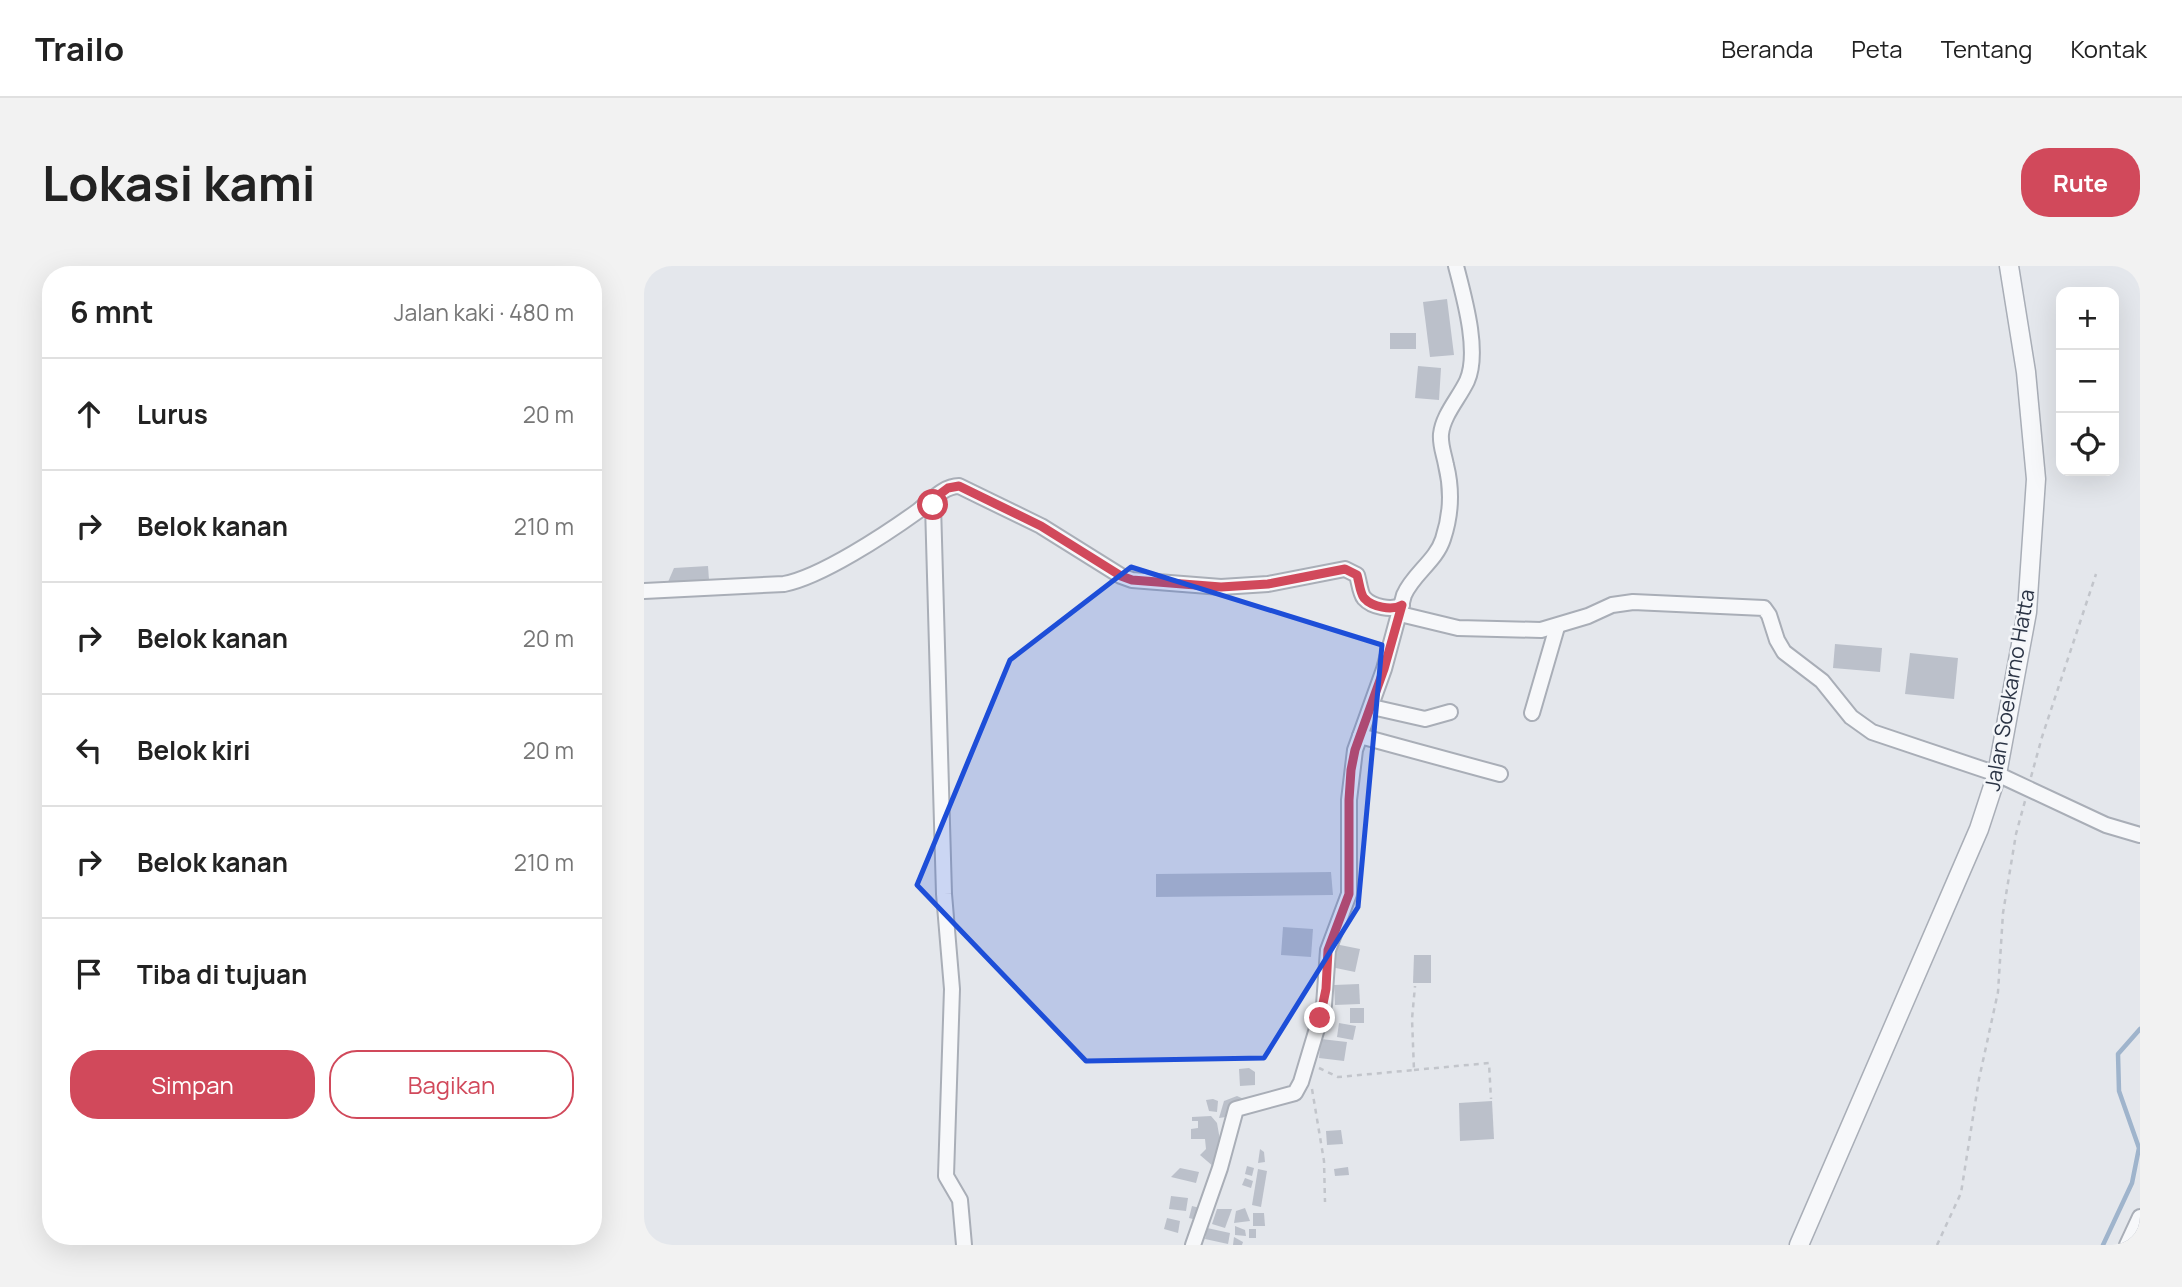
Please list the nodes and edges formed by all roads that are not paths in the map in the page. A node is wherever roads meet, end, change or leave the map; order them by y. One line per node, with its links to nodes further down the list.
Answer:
1 (1457, 266): 5 (street)
2 (2009, 266): 12 (street, Jalan Soekarno Hatta)
3 (928, 503): 4 (street); 5 (street); 15 (street)
4 (644, 591)
5 (1401, 609): 6 (street); 7 (street)
6 (1557, 627): 9 (street); 12 (street)
7 (1372, 707): 8 (street); 10 (street)
8 (1450, 712)
9 (1532, 713)
10 (1360, 736): 11 (street); 16 (street)
11 (1500, 774)
12 (1997, 774): 13 (street); 17 (street, Jalan Soekarno Hatta)
13 (2140, 835)
14 (2140, 1217): 18 (street)
15 (964, 1245)
16 (1193, 1245)
17 (1799, 1245)
18 (2127, 1245)

